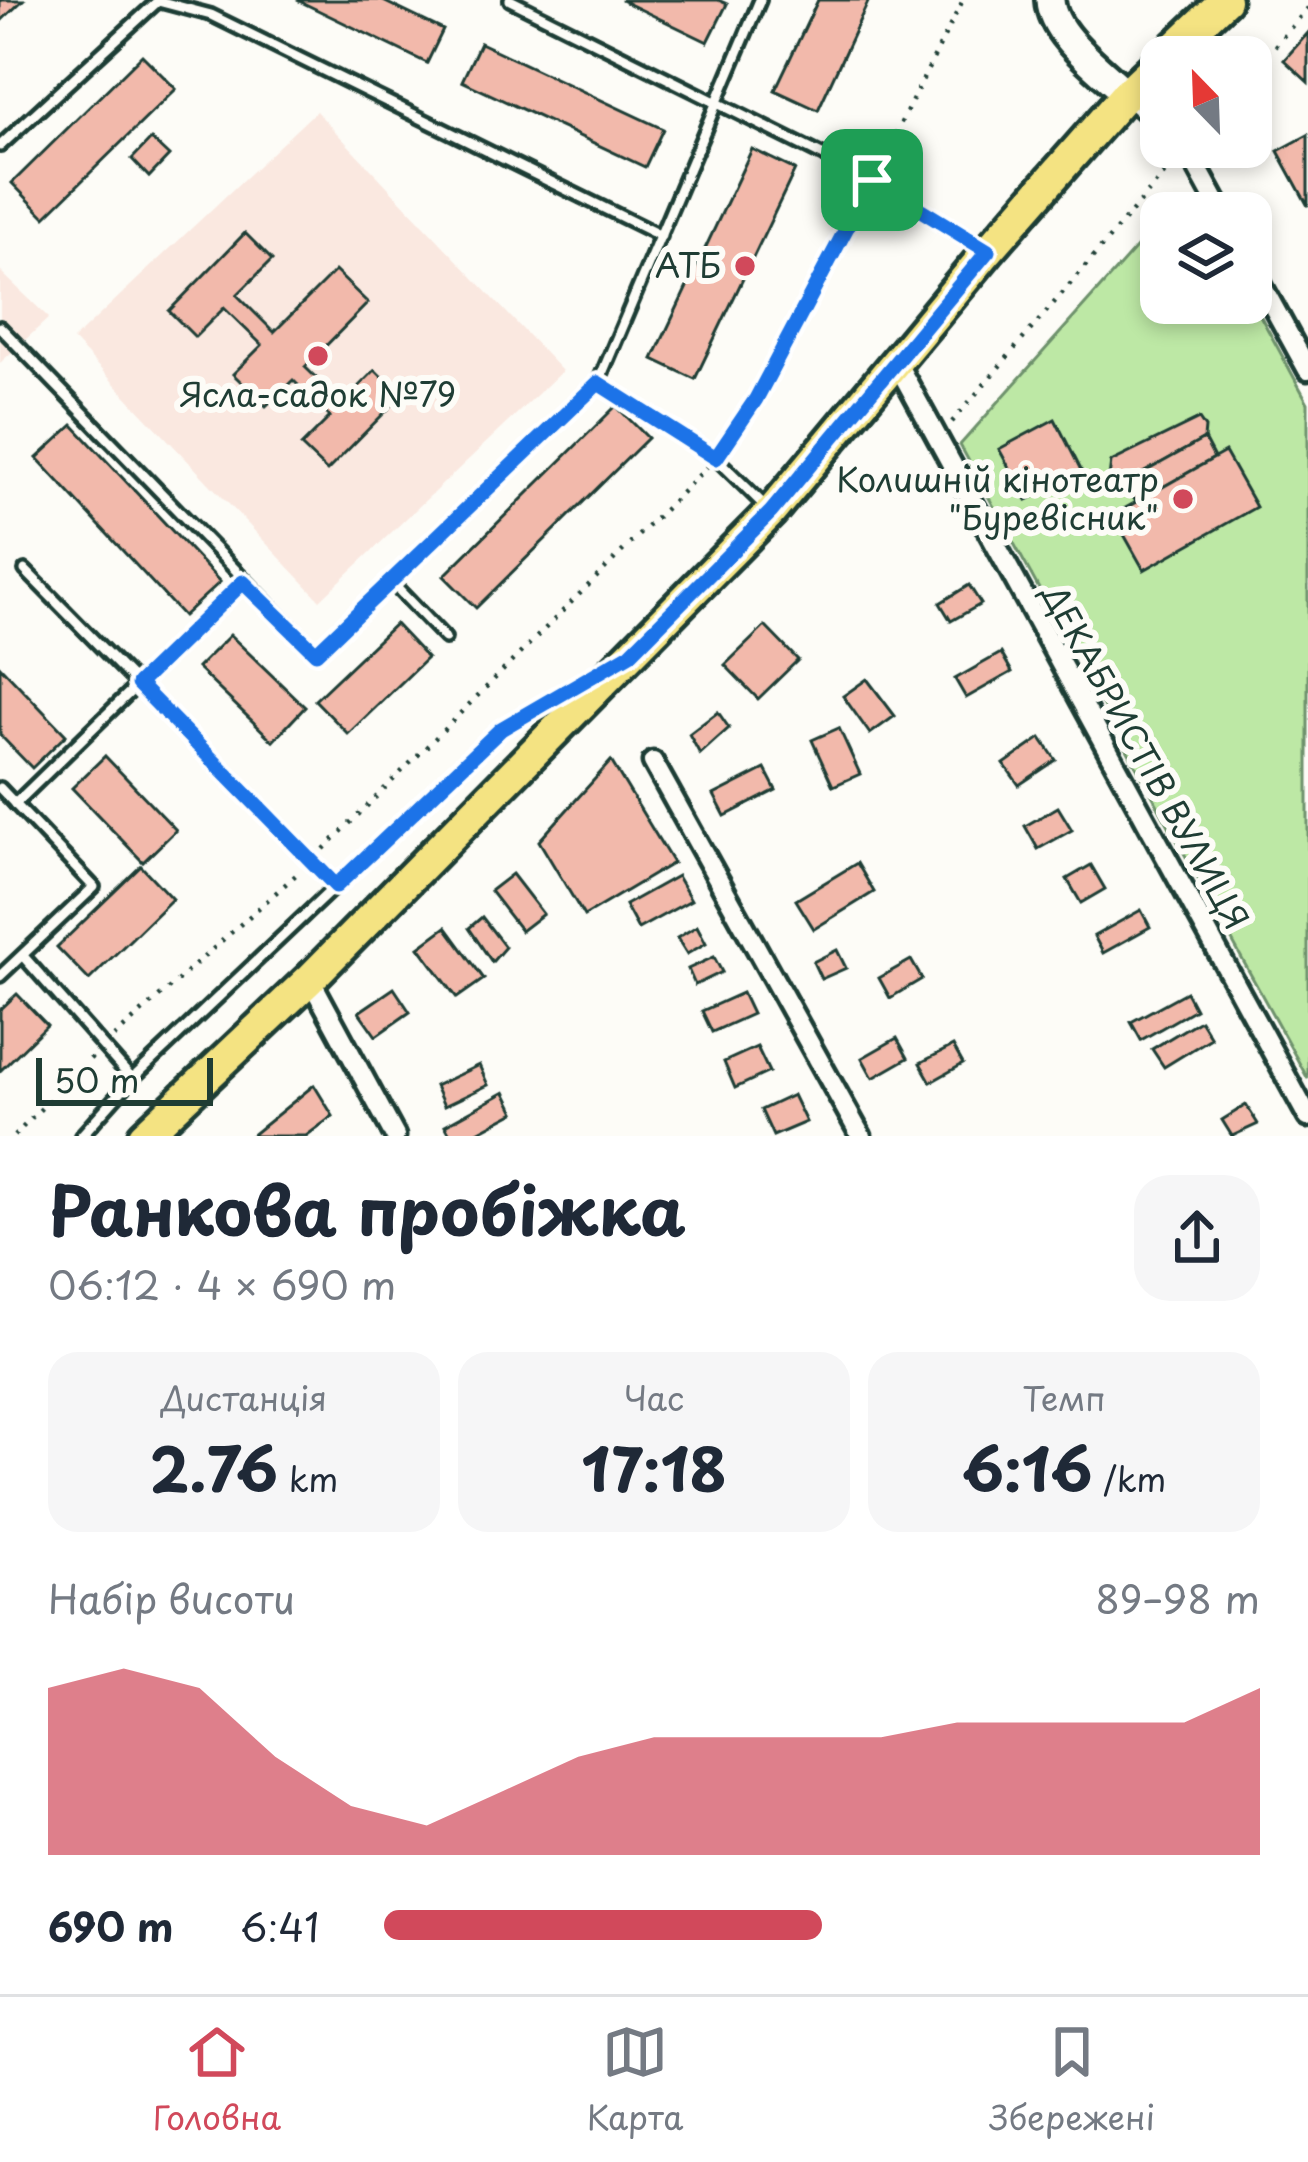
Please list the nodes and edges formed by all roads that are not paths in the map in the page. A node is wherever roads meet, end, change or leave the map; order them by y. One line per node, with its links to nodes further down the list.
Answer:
1 (209, 0): 6 (lane)
2 (510, 0): 10 (lane)
3 (760, 0): 10 (lane)
4 (1050, 0): 9 (street)
5 (1225, 0): 7 (main road)
6 (202, 13): 12 (lane); 13 (lane)
7 (1187, 36)
8 (1140, 81): 9 (main road)
9 (1126, 94): 11 (street); 14 (main road)
10 (718, 103): 13 (lane); 14 (lane)
11 (1140, 106)
12 (0, 146)
13 (661, 236): 19 (lane)
14 (988, 251): 17 (main road)
15 (1272, 304): 18 (street)
16 (0, 327): 22 (lane)
17 (896, 362): 20 (main road); 35 (street, ДЕКАБРИСТІВ ВУЛИЦЯ)
18 (1308, 370)
19 (598, 383): 20 (lane); 23 (lane)
20 (771, 512): 25 (main road)
21 (25, 570): 26 (lane)
22 (243, 582): 23 (lane); 26 (lane)
23 (392, 584): 24 (lane)
24 (445, 638)
25 (630, 654): 30 (lane); 33 (main road)
26 (138, 684): 29 (lane); 30 (lane)
27 (653, 763): 39 (street)
28 (0, 788): 29 (lane)
29 (15, 803): 31 (lane)
30 (336, 886): 34 (lane)
31 (23, 956): 32 (lane); 34 (lane)
32 (0, 976)
33 (310, 979): 37 (main road); 38 (street)
34 (132, 1079): 36 (lane)
35 (1308, 1118)
36 (81, 1136)
37 (145, 1136)
38 (395, 1136)
39 (861, 1136)

